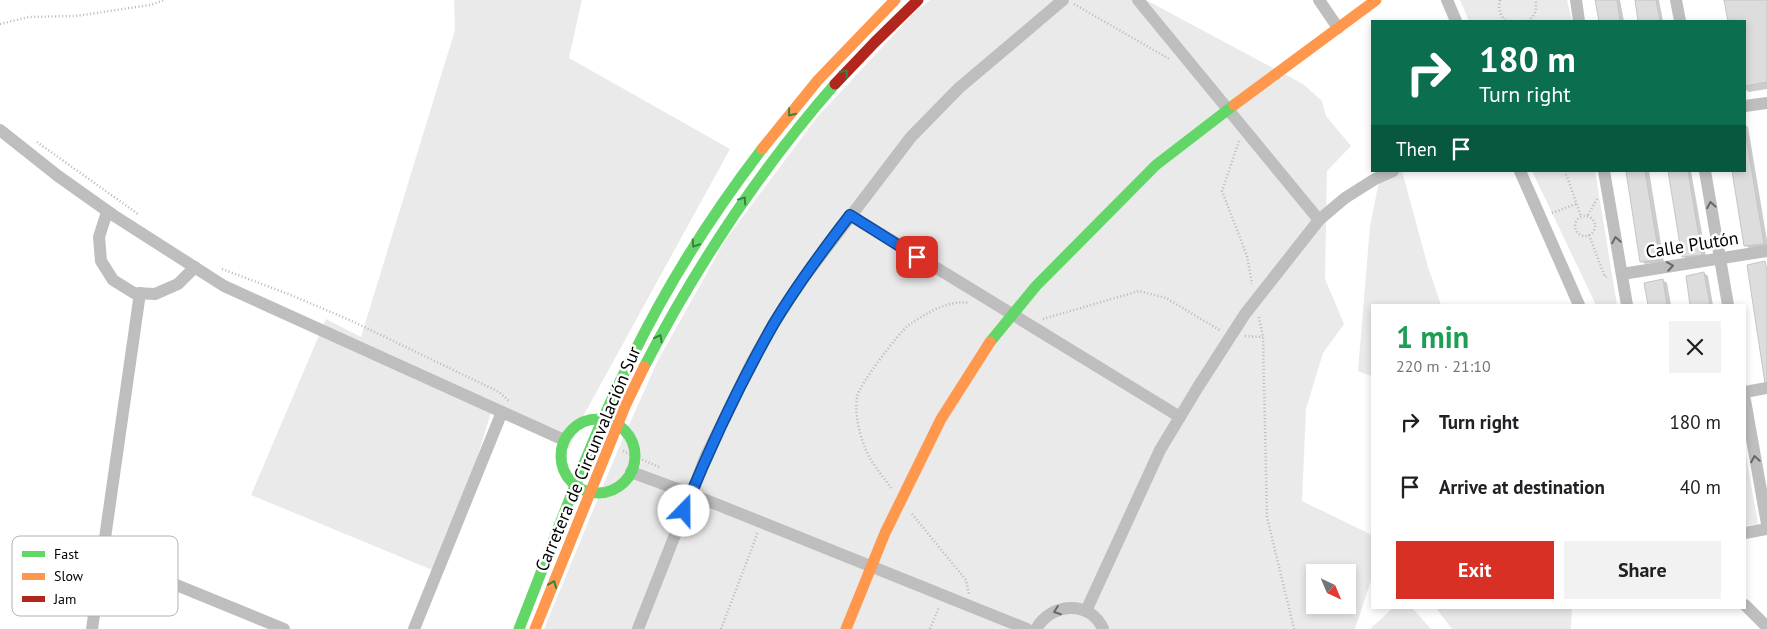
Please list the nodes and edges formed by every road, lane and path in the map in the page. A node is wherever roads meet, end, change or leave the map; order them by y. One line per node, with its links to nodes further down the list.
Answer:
1 (165, 0): 18 (path)
2 (895, 0): 63 (street, Carretera de Circunvalación Sur, one-way to 63)
3 (918, 0): 64 (street, Carretera de Circunvalación Sur, one-way to 3)
4 (1138, 0): 23 (street)
5 (1318, 0): 19 (street)
6 (1376, 0): 19 (street)
7 (1447, 0): 13 (street)
8 (1500, 0): 14 (path)
9 (1535, 0): 15 (path)
10 (1576, 0): 16 (street)
11 (1676, 0): 17 (street)
12 (1068, 2): 20 (path); 34 (street)
13 (1456, 20)
14 (1506, 20)
15 (1529, 20)
16 (1579, 20)
17 (1680, 20)
18 (0, 24)
19 (1338, 28): 23 (street)
20 (1174, 62)
21 (1767, 103): 22 (street)
22 (1746, 106)
23 (1228, 109): 38 (street); 52 (street)
24 (0, 130): 33 (street)
25 (1240, 140): 45 (path)
26 (37, 142): 36 (path)
27 (1391, 172): 38 (street)
28 (1520, 172): 37 (street)
29 (1564, 172): 32 (path)
30 (1604, 172): 44 (street, one-way to 30)
31 (1705, 172): 41 (street, one-way to 31)
32 (1576, 204): 35 (path); 37 (path)
33 (108, 212): 42 (street); 46 (street)
34 (850, 215): 52 (street); 70 (street)
35 (1581, 216): 39 (path); 39 (path)
36 (142, 217)
37 (1541, 218): 48 (street)
38 (1319, 220): 62 (street)
39 (1589, 235): 44 (path)
40 (1767, 251): 41 (street, Calle Plutón)
41 (1720, 258): 44 (street, Calle Plutón, one-way to 41); 50 (street)
42 (194, 268): 46 (street); 61 (street)
43 (222, 269): 59 (path)
44 (1622, 274): 49 (street)
45 (1254, 292)
46 (140, 293): 76 (street)
47 (974, 304): 68 (path)
48 (1579, 304)
49 (1627, 304)
50 (1728, 304)
51 (1258, 310): 56 (path)
52 (1012, 315): 62 (street); 77 (street)
53 (1037, 321): 54 (path)
54 (1227, 334)
55 (1245, 336): 56 (path)
56 (1263, 337): 97 (path)
57 (1767, 388): 58 (street)
58 (1746, 392)
59 (514, 405)
60 (1746, 406): 72 (street, one-way to 60)
61 (502, 412): 65 (street); 87 (street)
62 (1180, 417): 82 (street)
63 (603, 419): 64 (street); 65 (street); 67 (street, Carretera de Circunvalación Sur)
64 (618, 425): 66 (street); 69 (street, Carretera de Circunvalación Sur)
65 (564, 440): 67 (street)
66 (631, 472): 69 (street); 70 (street)
67 (576, 486): 69 (street); 88 (street, Carretera de Circunvalación Sur)
68 (892, 490)
69 (590, 492): 89 (street, Carretera de Circunvalación Sur, one-way to 69)
70 (691, 494): 77 (street); 90 (street)
71 (909, 511): 79 (path)
72 (1767, 524)
73 (761, 526): 91 (path)
74 (1767, 529): 75 (street)
75 (1746, 533)
76 (106, 536)
77 (872, 566): 92 (street); 94 (street)
78 (178, 586): 86 (street)
79 (970, 597)
80 (942, 600): 93 (path)
81 (1746, 606): 84 (street)
82 (1086, 611): 95 (street, one-way to 95); 96 (street)
83 (94, 616): 85 (street)
84 (1767, 628)
85 (92, 629)
86 (284, 629)
87 (414, 629)
88 (519, 629)
89 (535, 629)
90 (638, 629)
91 (721, 629)
92 (846, 629)
93 (930, 629)
94 (1027, 629)
95 (1036, 629)
96 (1103, 629)
97 (1294, 629)

